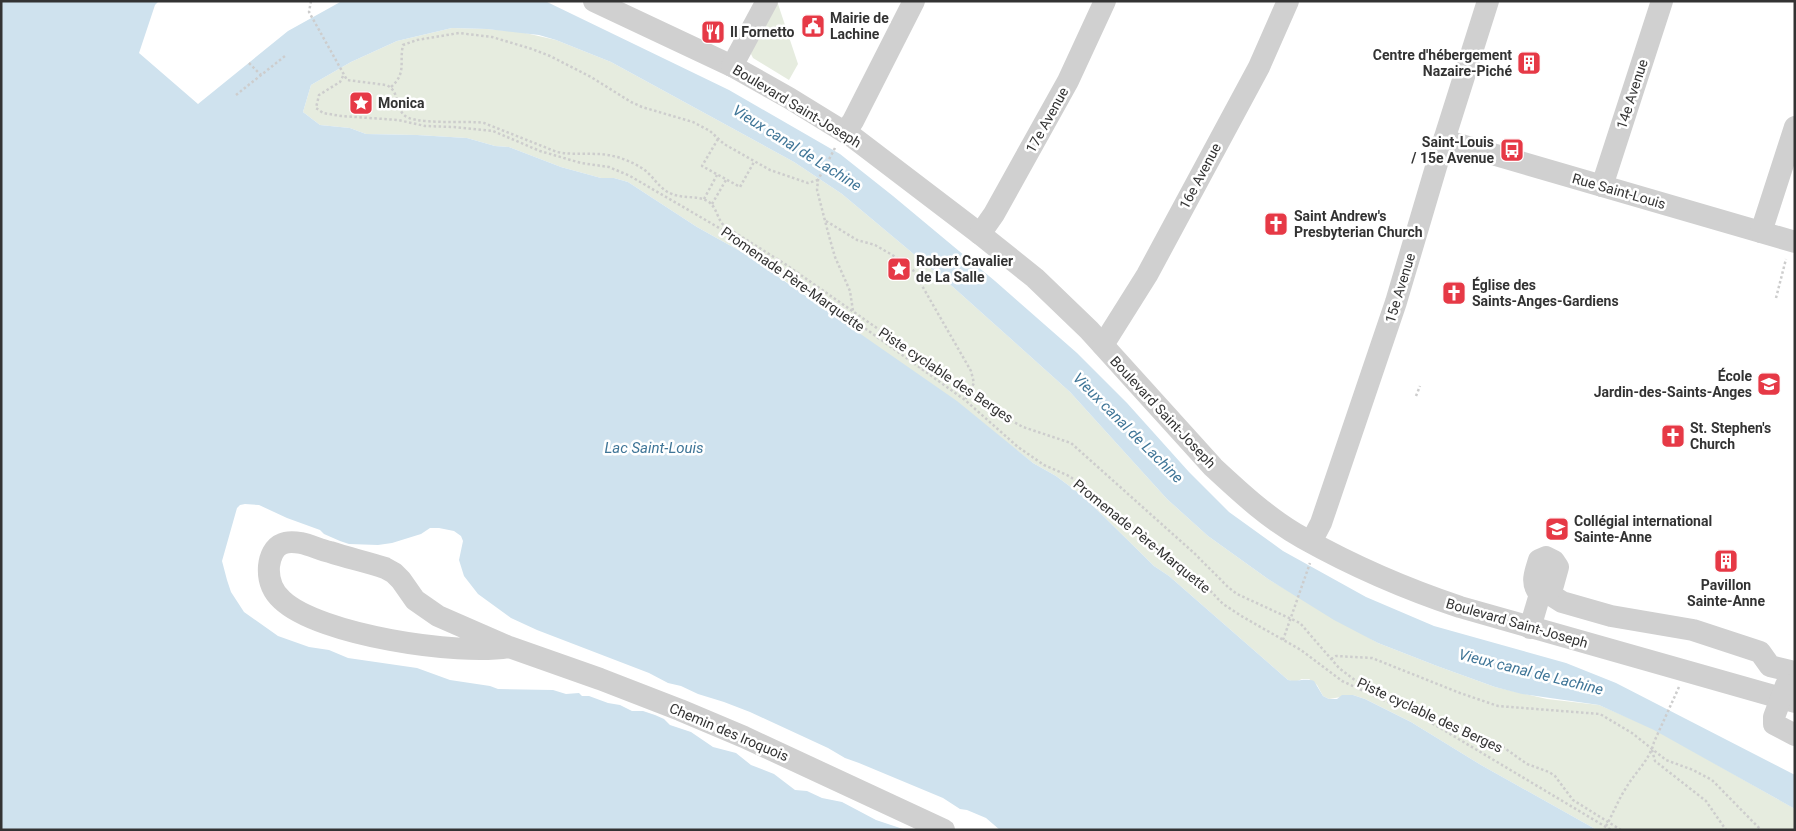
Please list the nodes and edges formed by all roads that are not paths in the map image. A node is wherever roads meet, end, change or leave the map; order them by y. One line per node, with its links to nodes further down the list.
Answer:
1 (594, 1): 8 (street, Boulevard Saint-Joseph)
2 (767, 1): 8 (street)
3 (914, 1): 10 (street)
4 (1105, 1): 14 (street, 17e Avenue)
5 (1288, 1): 16 (street, 16e Avenue)
6 (1488, 1): 11 (street, 15e Avenue)
7 (1662, 1): 12 (street, 14e Avenue)
8 (732, 66): 10 (street, Boulevard Saint-Joseph)
9 (1795, 127): 13 (street)
10 (840, 140): 14 (street, Boulevard Saint-Joseph)
11 (1444, 140): 12 (street, Rue Saint-Louis); 17 (street, 15e Avenue)
12 (1602, 186): 13 (street, Rue Saint-Louis)
13 (1761, 232): 15 (street, Rue Saint-Louis)
14 (980, 234): 16 (street, Boulevard Saint-Joseph)
15 (1793, 242)
16 (1103, 345): 17 (street, Boulevard Saint-Joseph)
17 (1311, 542): 18 (street, Boulevard Saint-Joseph)
18 (1530, 628): 20 (street); 21 (street, Boulevard Saint-Joseph)
19 (509, 647): 19 (street, Chemin des Iroquois); 23 (street, Chemin des Iroquois)
20 (1792, 664): 21 (street)
21 (1788, 700): 22 (street)
22 (1795, 736)
23 (944, 830)

